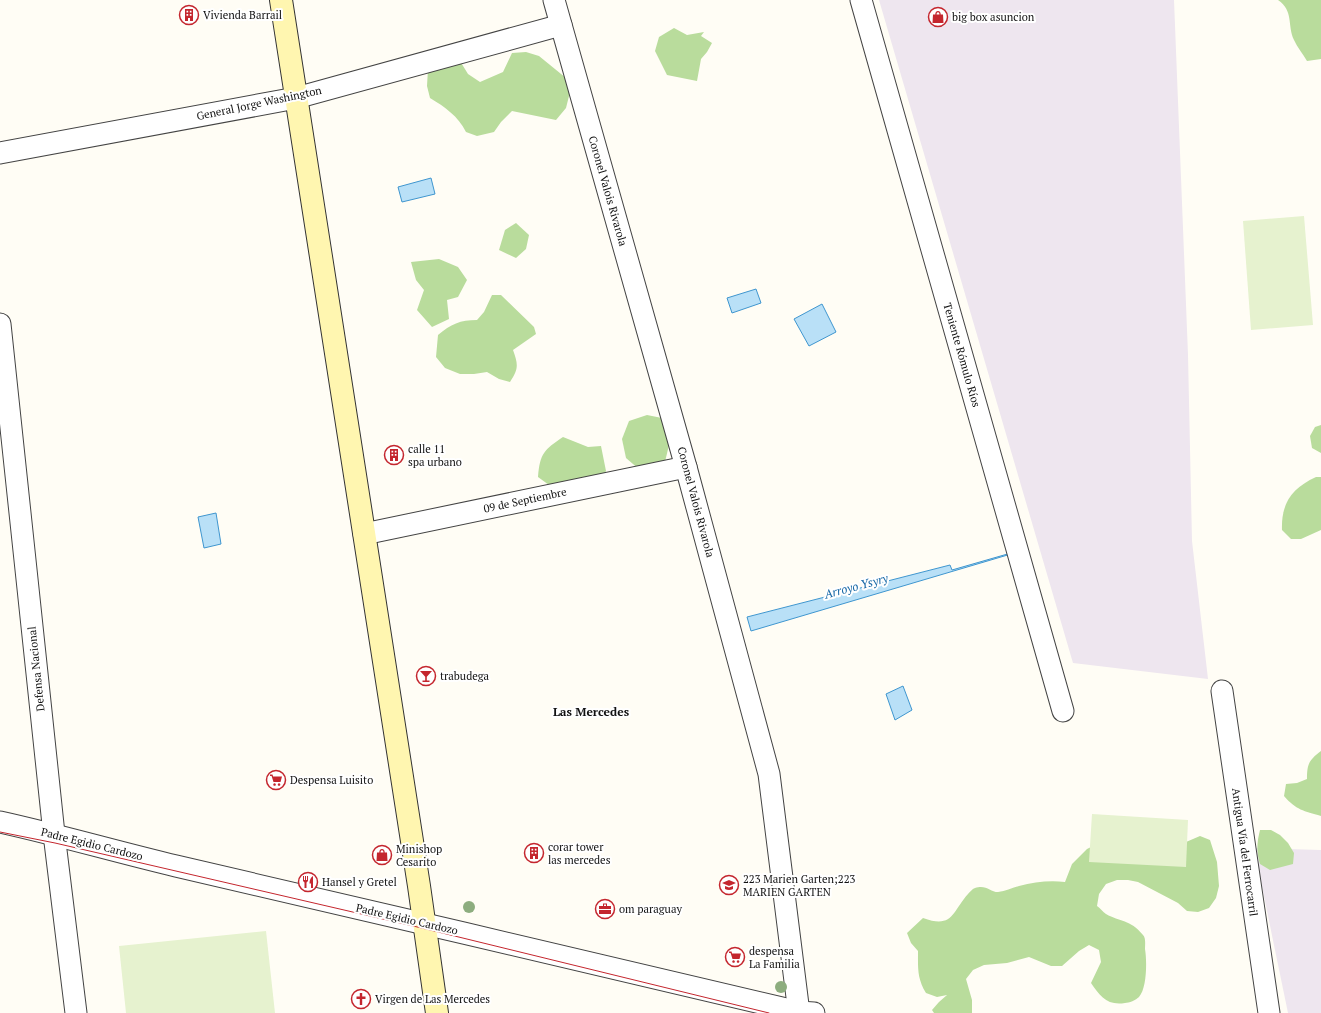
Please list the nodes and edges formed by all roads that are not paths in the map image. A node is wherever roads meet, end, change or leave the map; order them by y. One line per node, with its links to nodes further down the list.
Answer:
1 (281, 0): 5 (street)
2 (554, 0): 4 (street, Coronel Valois Rivarola)
3 (861, 0): 11 (street, Teniente Rómulo Ríos)
4 (561, 25): 5 (street, General Jorge Washington); 8 (street, Coronel Valois Rivarola)
5 (296, 98): 6 (street, General Jorge Washington); 9 (street)
6 (0, 153)
7 (0, 324): 13 (street, Defensa Nacional)
8 (686, 467): 9 (street, 09 de Septiembre); 17 (street, Coronel Valois Rivarola)
9 (364, 534): 14 (street)
10 (1222, 691): 18 (street, Antigua Vía del Ferrocarril)
11 (1063, 711)
12 (0, 822): 13 (street, Padre Egidio Cardozo)
13 (54, 834): 14 (street, Padre Egidio Cardozo); 15 (street, Defensa Nacional)
14 (425, 923): 16 (street); 17 (street, Padre Egidio Cardozo)
15 (76, 1013)
16 (437, 1013)
17 (804, 1013)
18 (1269, 1013)

